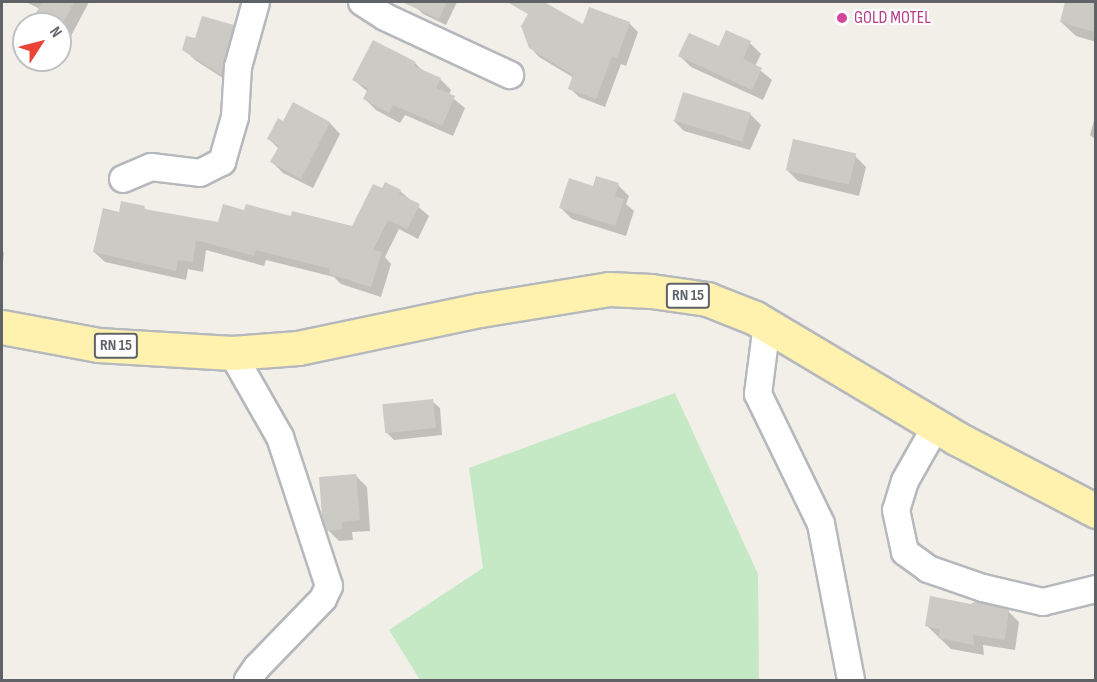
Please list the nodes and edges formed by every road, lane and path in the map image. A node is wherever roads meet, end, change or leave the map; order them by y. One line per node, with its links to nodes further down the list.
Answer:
1 (256, 2): 4 (street)
2 (368, 3): 3 (street)
3 (510, 75)
4 (123, 179)
5 (767, 324): 7 (main road, RN 15); 8 (main road, RN 15); 12 (street)
6 (2, 327): 7 (main road, RN 15)
7 (232, 353): 11 (street)
8 (936, 426): 9 (main road, RN 15); 10 (street)
9 (1095, 511)
10 (1095, 589)
11 (248, 681)
12 (850, 681)

